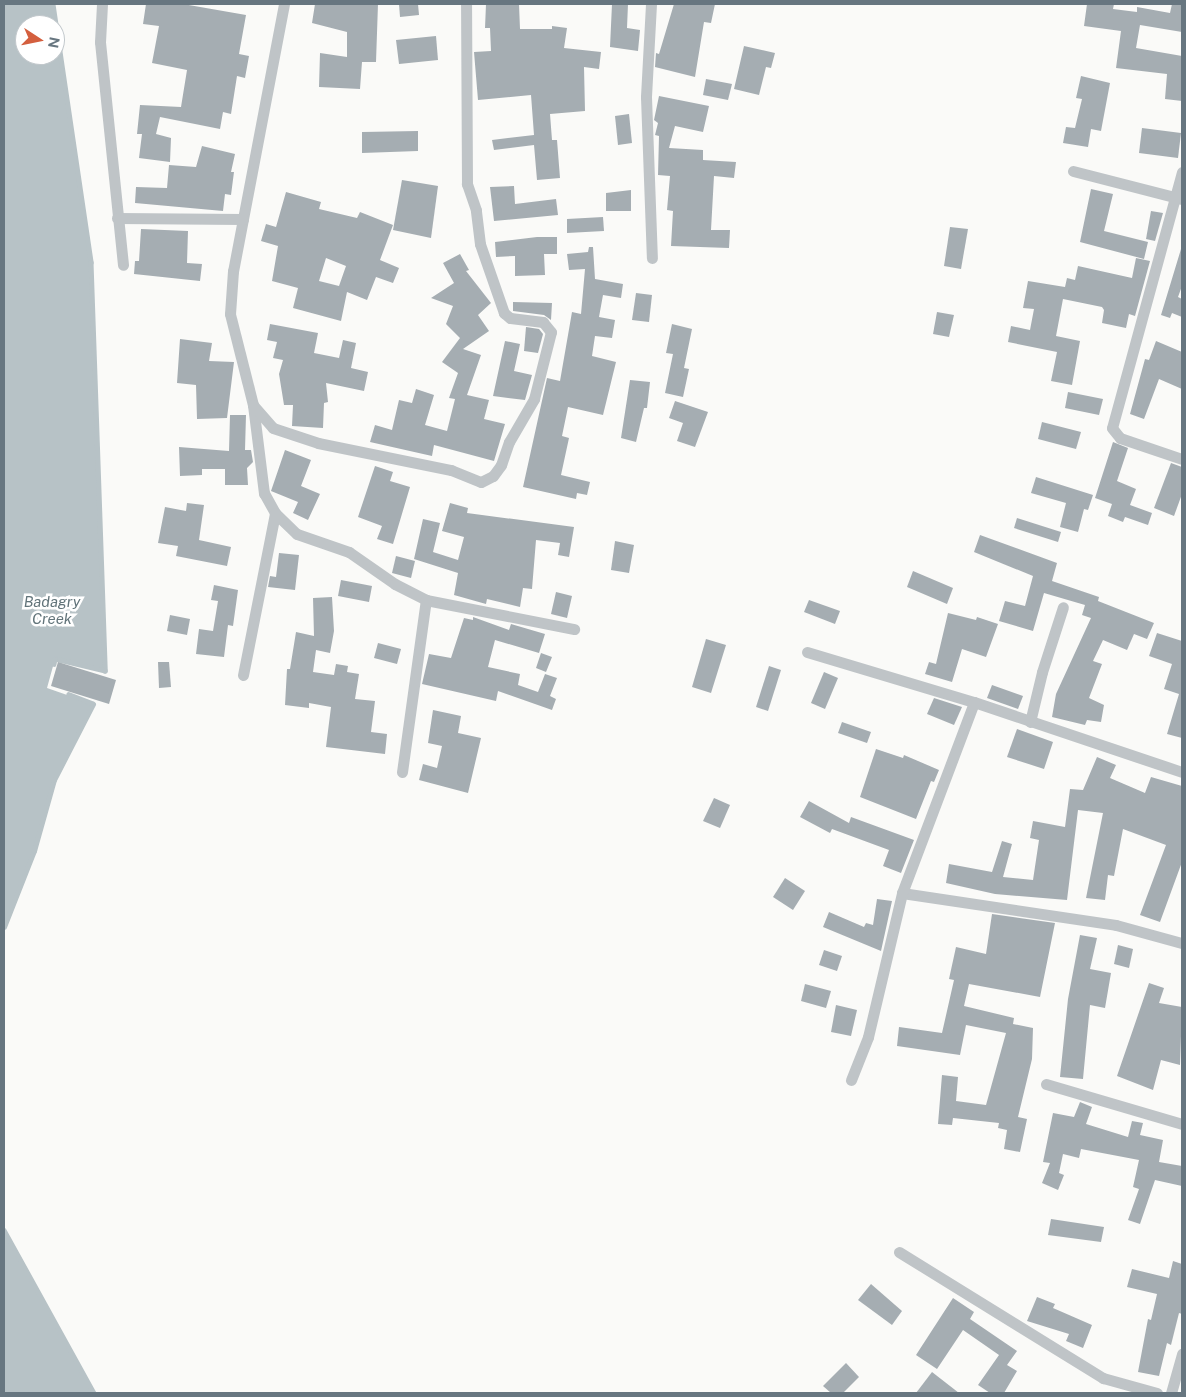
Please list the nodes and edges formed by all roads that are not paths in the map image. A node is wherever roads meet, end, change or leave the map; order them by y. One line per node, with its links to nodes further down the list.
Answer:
1 (102, 4): 8 (street)
2 (284, 4): 9 (street)
3 (466, 4): 12 (street)
4 (651, 4): 10 (street)
5 (1073, 171): 7 (street)
6 (1182, 172): 7 (street)
7 (1180, 199): 13 (street)
8 (117, 218): 9 (street); 11 (street)
9 (242, 219): 12 (street)
10 (652, 258)
11 (123, 266)
12 (252, 405): 14 (street)
13 (1182, 459)
14 (275, 513): 15 (street); 19 (street)
15 (426, 600): 17 (street); 23 (street)
16 (1063, 607): 21 (street)
17 (574, 629)
18 (807, 652): 20 (street)
19 (243, 675)
20 (974, 702): 21 (street); 24 (street)
21 (1030, 722): 22 (street)
22 (1181, 768)
23 (402, 772)
24 (902, 892): 25 (street); 26 (street)
25 (1182, 942)
26 (851, 1080)
27 (1046, 1084): 28 (street)
28 (1182, 1124)
29 (899, 1252): 31 (street)
30 (1182, 1354): 32 (street)
31 (1157, 1393)
32 (1171, 1393)

